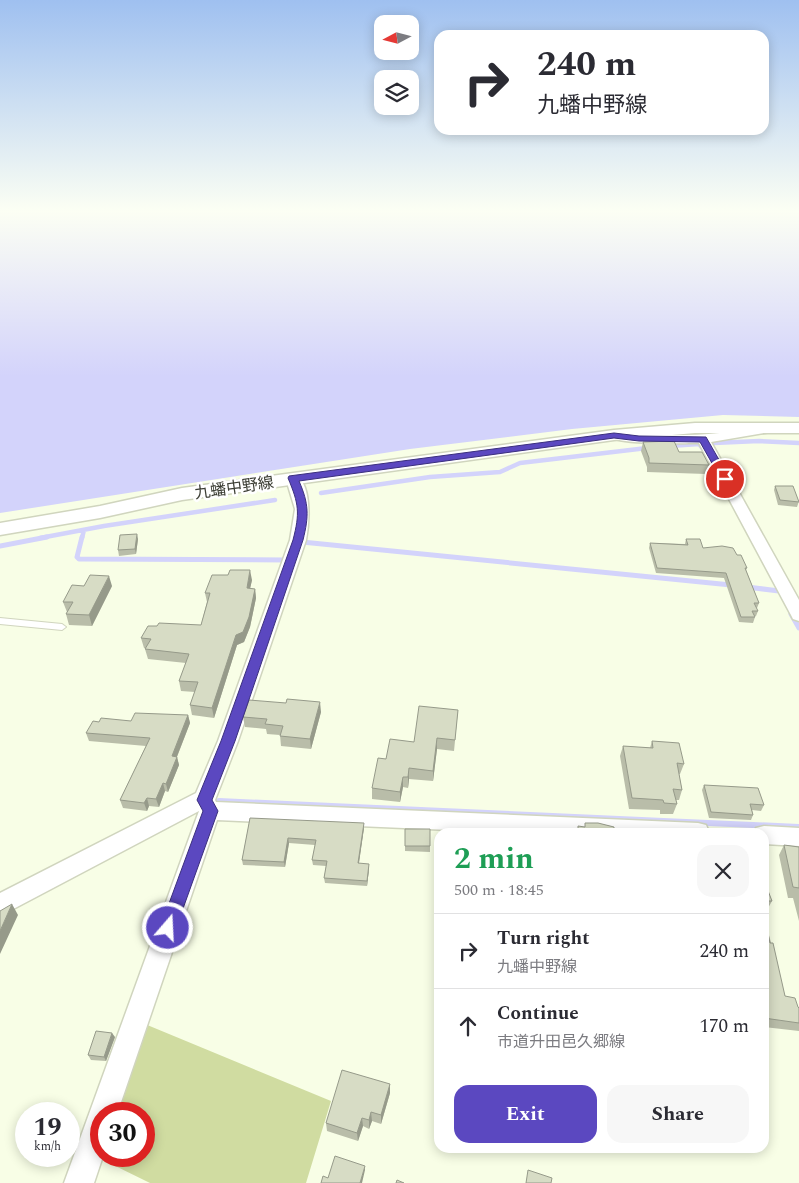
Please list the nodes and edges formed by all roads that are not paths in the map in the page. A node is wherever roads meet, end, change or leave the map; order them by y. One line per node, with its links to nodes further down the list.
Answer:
1 (771, 427): 2 (main road, 九蟠中野線); 3 (main road, 九蟠中野線); 4 (street)
2 (799, 428)
3 (614, 435): 4 (street); 5 (main road, 九蟠中野線)
4 (703, 439): 7 (street)
5 (293, 478): 6 (main road, 九蟠中野線); 10 (street)
6 (0, 529)
7 (799, 615)
8 (0, 621): 9 (lane)
9 (62, 627)
10 (207, 805): 11 (street); 14 (street); 15 (street)
11 (625, 828)
12 (769, 835): 13 (street)
13 (799, 837)
14 (0, 906)
15 (107, 1102)
16 (90, 1151): 17 (street)
17 (79, 1183)

